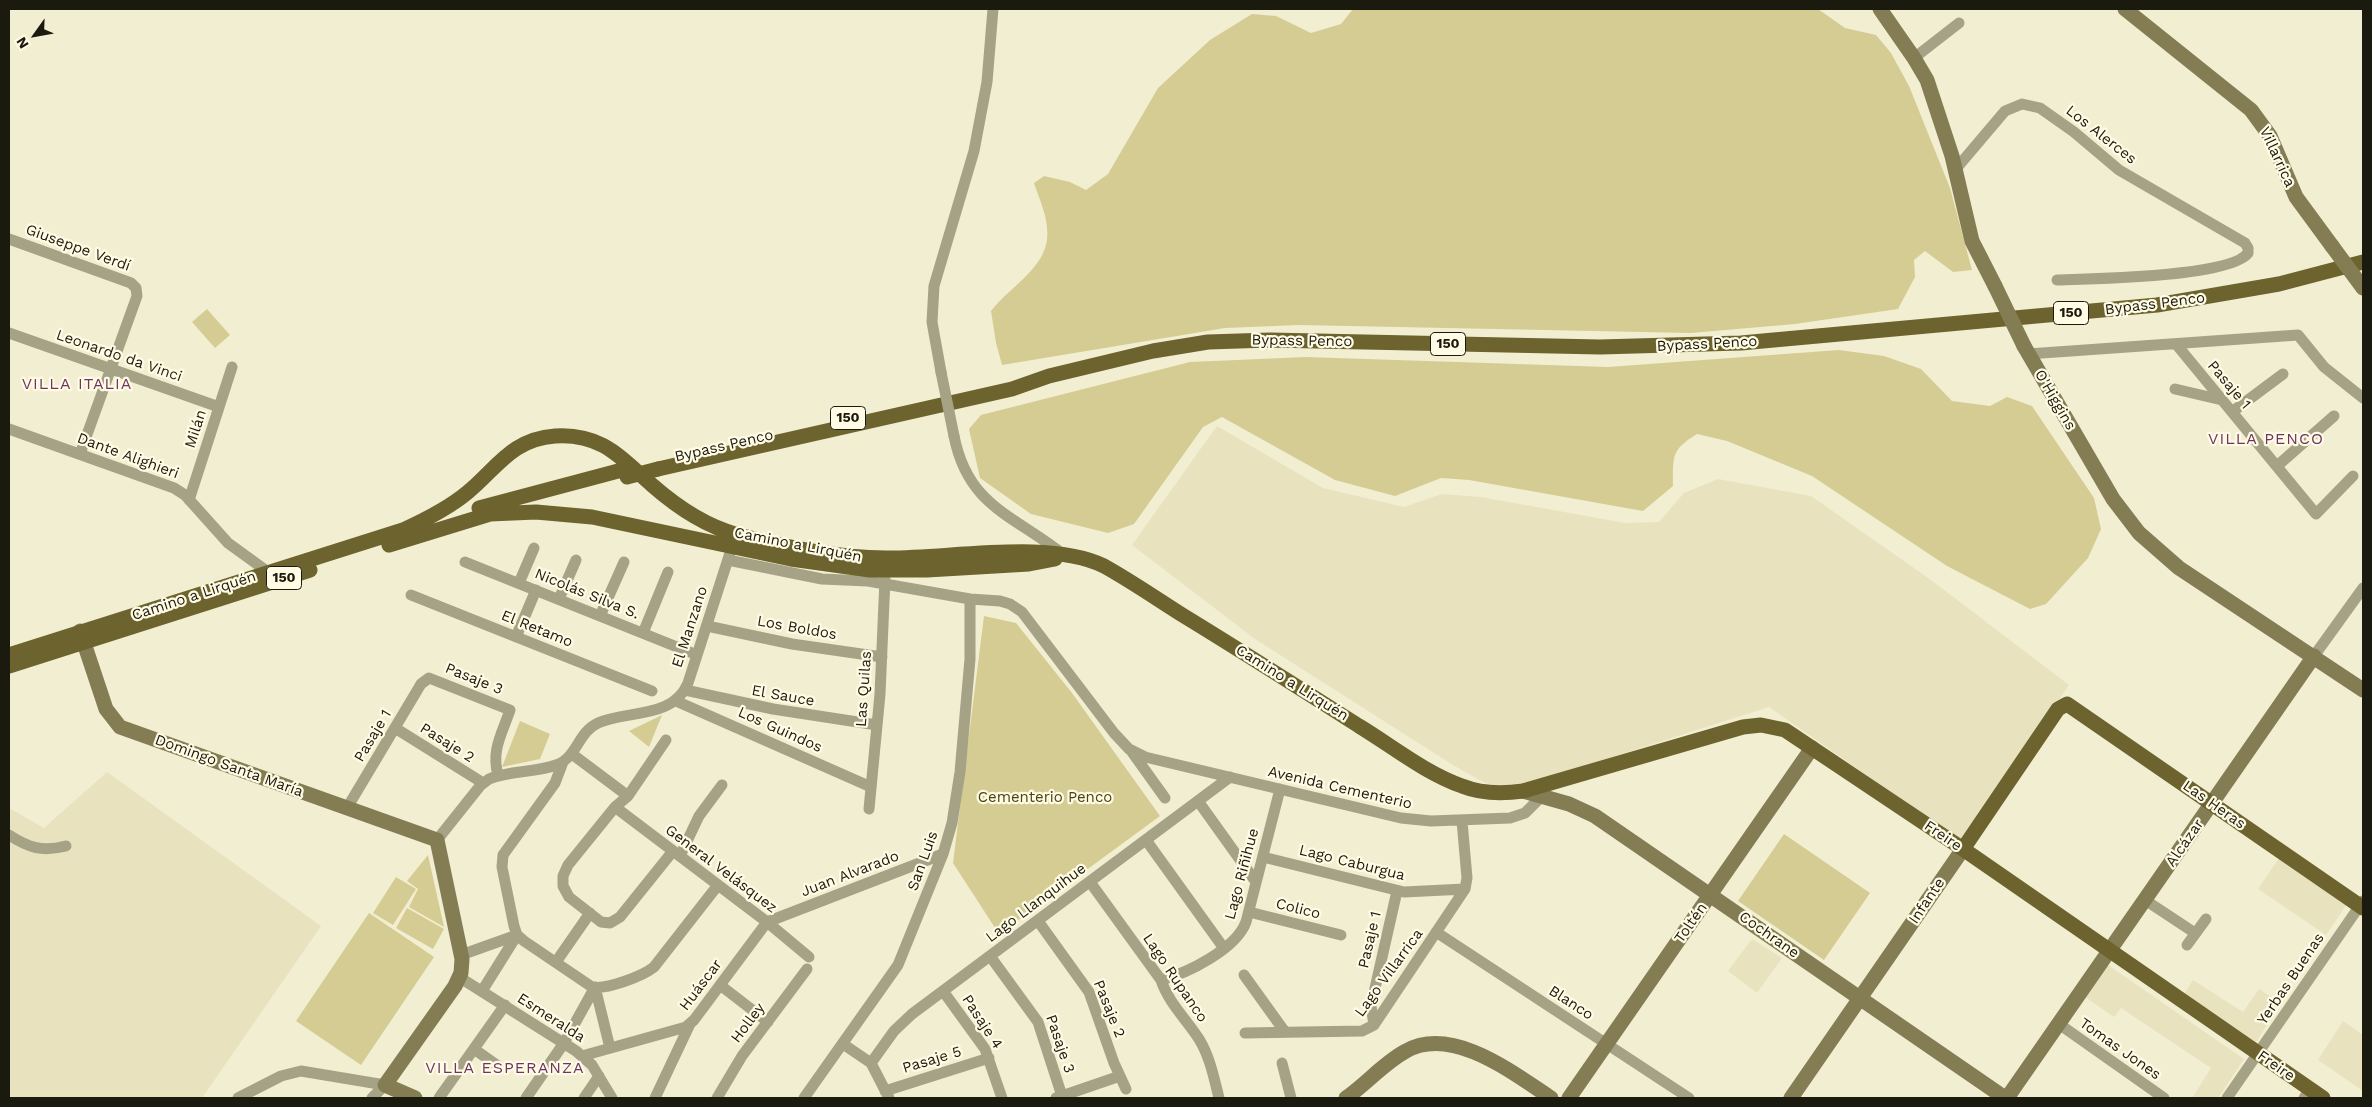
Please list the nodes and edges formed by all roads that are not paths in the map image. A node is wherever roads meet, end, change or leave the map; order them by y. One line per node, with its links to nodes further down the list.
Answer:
1 (993, 9): 33 (street, bridge)
2 (1880, 9): 5 (street, O'Higgins)
3 (2125, 9): 10 (street, Villarrica, bridge)
4 (1959, 23): 5 (street)
5 (1914, 58): 6 (street, O'Higgins)
6 (1956, 170): 9 (street, Los Alerces); 13 (street, O'Higgins, bridge)
7 (9, 239): 15 (street, Giuseppe Verdí)
8 (2363, 262): 26 (main road, Bypass Penco / 150)
9 (2057, 280)
10 (2363, 288)
11 (9, 333): 15 (street, Leonardo da Vinci)
12 (2176, 344): 13 (street); 18 (street); 19 (street, Pasaje 1)
13 (2026, 350): 53 (street, O'Higgins)
14 (232, 368): 20 (street, Milán)
15 (111, 369): 20 (street, Leonardo da Vinci); 24 (street)
16 (2283, 374): 21 (street)
17 (2175, 389): 19 (street)
18 (2363, 398)
19 (2222, 400): 21 (street, Pasaje 1)
20 (220, 407): 28 (street, Milán)
21 (2232, 412): 25 (street, Pasaje 1)
22 (2334, 416): 25 (street)
23 (9, 429): 24 (street, Dante Alighieri)
24 (80, 454): 28 (street, Dante Alighieri)
25 (2277, 466): 27 (street, Pasaje 1)
26 (625, 473): 29 (main road, Bypass Penco / 150); 30 (main road, Bypass Penco / 150)
27 (2353, 476)
28 (189, 500): 37 (street, Dante Alighieri)
29 (490, 514): 32 (main road, Camino a Lirquén); 49 (main road, Camino a Lirquén / 150)
30 (403, 530): 33 (main road, Camino a Lirquén); 37 (main road, Camino a Lirquén / 150)
31 (534, 548): 40 (street)
32 (730, 553): 39 (main road, Camino a Lirquén); 47 (street, El Manzano)
33 (1066, 556): 39 (main road, Camino a Lirquén); 75 (main road, Camino a Lirquén)
34 (576, 560): 44 (street)
35 (465, 562): 40 (street, Nicolás Silva S.)
36 (624, 562): 46 (street)
37 (268, 572): 49 (main road, Camino a Lirquén / 150)
38 (668, 572): 48 (street)
39 (885, 578): 45 (street, Avenida Cementerio); 54 (street, Las Quilas)
40 (519, 583): 42 (street, Nicolás Silva S.)
41 (2363, 588): 53 (street, Alcázar)
42 (536, 590): 44 (street, Nicolás Silva S.); 50 (street)
43 (411, 595): 50 (street, El Retamo)
44 (559, 599): 46 (street, Nicolás Silva S.)
45 (970, 599): 66 (street, Avenida Cementerio); 91 (street, San Luis)
46 (600, 616): 48 (street, Nicolás Silva S.)
47 (707, 626): 52 (street, El Manzano); 54 (street, Los Boldos)
48 (643, 633): 52 (street, Nicolás Silva S.)
49 (82, 637): 51 (main road, Camino a Lirquén / 150); 55 (main road, Camino a Lirquén / 150); 82 (street, Domingo Santa María)
50 (516, 637): 59 (street, El Retamo)
51 (9, 655)
52 (697, 655): 57 (street, El Manzano)
53 (2314, 656): 58 (street, O'Higgins); 80 (street, Alcázar)
54 (882, 657): 62 (street, Las Quilas)
55 (9, 666)
56 (425, 679): 63 (street, Pasaje 1); 69 (street, Pasaje 3)
57 (685, 690): 60 (street, El Manzano); 62 (street, El Sauce)
58 (2363, 690)
59 (652, 691)
60 (676, 701): 67 (street); 73 (street, Los Guindos)
61 (2064, 705): 80 (main road, Las Heras); 89 (main road, Infante)
62 (877, 726): 73 (street, Las Quilas)
63 (395, 728): 71 (street, Pasaje 2); 82 (street, Pasaje 1)
64 (666, 740): 76 (street)
65 (1812, 748): 75 (main road, Freire); 89 (main road, Freire); 98 (street, Toltén)
66 (1129, 749): 70 (street, Avenida Cementerio); 78 (street, Avenida Cementerio)
67 (572, 754): 68 (street); 76 (street)
68 (563, 762): 69 (street); 108 (street)
69 (498, 775): 71 (street)
70 (1230, 777): 74 (street, Avenida Cementerio); 79 (street, Lago Llanquihue)
71 (483, 783): 86 (street)
72 (722, 785): 90 (street)
73 (871, 787): 83 (street, Las Quilas)
74 (1280, 789): 84 (street, Avenida Cementerio); 92 (street, Lago Riñihue)
75 (1523, 791): 77 (street, Cochrane)
76 (628, 796): 81 (street)
77 (1542, 796): 84 (street, Avenida Cementerio); 98 (street, Cochrane)
78 (1165, 798)
79 (1198, 801): 87 (street, Lago Llanquihue); 94 (street)
80 (2212, 803): 99 (street, Alcázar); 100 (main road, Las Heras)
81 (614, 807): 90 (street, General Velásquez); 102 (street)
82 (347, 808): 86 (street, Domingo Santa María)
83 (869, 809)
84 (1462, 820): 96 (street, Lago Villarrica)
85 (9, 835): 88 (street)
86 (437, 840): 113 (street)
87 (1146, 840): 93 (street, Lago Llanquihue); 111 (street)
88 (66, 846)
89 (1963, 849): 112 (main road, Freire); 124 (street, Infante)
90 (676, 854): 95 (street, General Velásquez); 102 (street)
91 (943, 854): 105 (street, Juan Alvarado); 133 (street, San Luis)
92 (1263, 857): 94 (street, Lago Riñihue); 97 (street, Lago Caburgua)
93 (1090, 882): 104 (street, Lago Llanquihue); 119 (street, Lago Rupanco)
94 (1256, 882): 101 (street, Lago Riñihue)
95 (718, 885): 105 (street, General Velásquez); 121 (street)
96 (1464, 889): 97 (street, Lago Caburgua); 106 (street, Lago Villarrica)
97 (1397, 891): 129 (street, Pasaje 1)
98 (1711, 894): 124 (street, Cochrane); 134 (street, Toltén)
99 (2145, 900): 107 (street); 112 (street, Alcázar)
100 (2362, 905): 137 (street, Yerbas Buenas)
101 (1249, 912): 109 (street, Colico); 111 (street, Lago Riñihue)
102 (590, 913): 115 (street)
103 (2206, 919): 107 (street)
104 (1038, 921): 114 (street, Lago Llanquihue); 144 (street, Pasaje 2)
105 (767, 922): 116 (street, General Velásquez); 120 (street, Huáscar)
106 (1436, 932): 129 (street, Lago Villarrica); 134 (street, Blanco)
107 (2196, 933): 110 (street)
108 (517, 934): 113 (street); 115 (street); 122 (street)
109 (1341, 935)
110 (2187, 946)
111 (1223, 948): 119 (street, Lago Riñihue)
112 (2110, 951): 128 (street, Alcázar); 137 (main road, Freire)
113 (461, 955): 118 (street)
114 (990, 956): 123 (street, Lago Llanquihue); 149 (street, Pasaje 3)
115 (556, 962): 121 (street)
116 (808, 963): 126 (street, Holley)
117 (1244, 975): 130 (street)
118 (460, 977): 122 (street, Esmeralda); 145 (street)
119 (1162, 980): 161 (street, Lago Rupanco)
120 (720, 984): 126 (street); 127 (street, Huáscar)
121 (595, 987): 132 (street); 135 (street)
122 (482, 991): 125 (street, Esmeralda)
123 (943, 991): 139 (street, Pasaje 4); 140 (street, Lago Llanquihue)
124 (1861, 999): 167 (street, Infante); 168 (street, Cochrane)
125 (505, 1006): 132 (street, Esmeralda); 136 (street)
126 (768, 1022): 158 (street, Holley)
127 (690, 1024): 135 (street, Huáscar); 157 (street)
128 (2059, 1024): 168 (street, Alcázar); 169 (street, Tomas Jones)
129 (1374, 1025): 130 (street, Lago Villarrica)
130 (1285, 1032): 131 (street, Lago Villarrica)
131 (1245, 1034)
132 (564, 1043): 138 (street, Esmeralda); 154 (street)
133 (843, 1044): 140 (street); 159 (street, San Luis)
134 (1607, 1044): 165 (street, Toltén); 166 (street, Blanco)
135 (610, 1048): 138 (street, Huáscar)
136 (474, 1049): 142 (street); 153 (street)
137 (2258, 1053): 147 (main road, Freire); 170 (street, Yerbas Buenas)
138 (582, 1056): 143 (street, Esmeralda)
139 (989, 1058): 148 (street, Pasaje 5); 160 (street, Pasaje 4)
140 (871, 1063): 148 (street)
141 (1282, 1064): 162 (street)
142 (498, 1066)
143 (599, 1076): 155 (street); 156 (street, Esmeralda)
144 (1120, 1076): 146 (street, Pasaje 2); 149 (street)
145 (385, 1085): 150 (street); 151 (street); 152 (street)
146 (1126, 1089)
147 (2307, 1094): 171 (main road, Freire)
148 (887, 1095)
149 (1059, 1097)
150 (238, 1098)
151 (372, 1098)
152 (415, 1098)
153 (440, 1098)
154 (526, 1098)
155 (584, 1098)
156 (612, 1098)
157 (655, 1098)
158 (716, 1098)
159 (804, 1098)
160 (1002, 1098)
161 (1219, 1098)
162 (1291, 1098)
163 (1346, 1098): 164 (street)
164 (1551, 1098)
165 (1569, 1098)
166 (1688, 1098)
167 (1791, 1098)
168 (2006, 1098)
169 (2164, 1098)
170 (2227, 1098)
171 (2323, 1098)

